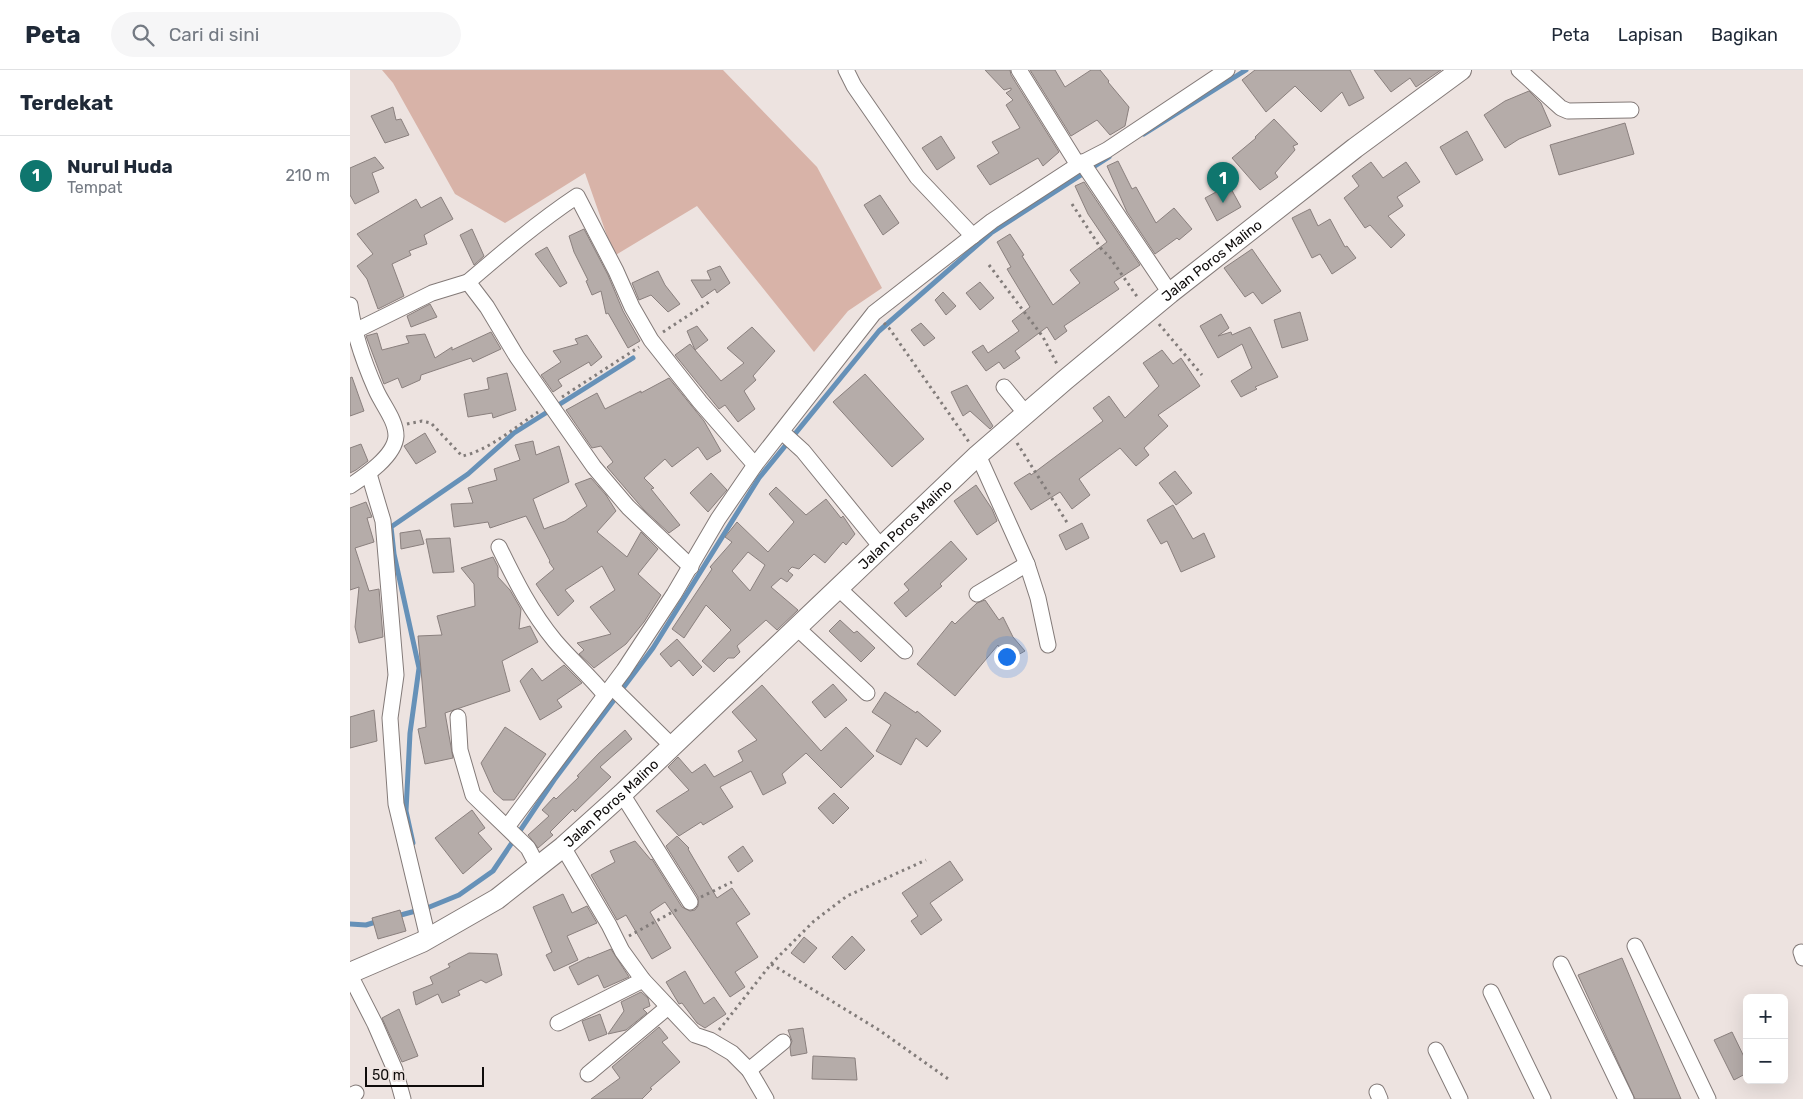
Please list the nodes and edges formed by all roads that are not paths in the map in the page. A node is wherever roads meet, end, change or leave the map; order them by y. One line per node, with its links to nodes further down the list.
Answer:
1 (846, 70): 8 (street)
2 (1019, 70): 7 (street)
3 (1227, 70): 7 (street)
4 (1461, 70): 10 (main road, Jalan Poros Malino)
5 (1519, 70): 6 (street)
6 (1631, 110)
7 (1080, 164): 8 (street); 10 (street)
8 (973, 236): 15 (street)
9 (468, 282): 12 (street); 17 (street); 23 (street)
10 (1170, 293): 14 (main road, Jalan Poros Malino)
11 (350, 305): 12 (street)
12 (355, 331): 18 (street)
13 (1004, 386): 14 (street)
14 (1026, 414): 16 (main road, Jalan Poros Malino)
15 (786, 435): 17 (street); 21 (street)
16 (978, 455): 21 (main road, Jalan Poros Malino); 22 (street)
17 (755, 465): 23 (street)
18 (369, 474): 19 (street); 38 (street)
19 (350, 486)
20 (499, 547): 29 (street)
21 (881, 547): 24 (main road, Jalan Poros Malino)
22 (1027, 564): 25 (street); 27 (street)
23 (690, 567): 29 (street)
24 (838, 587): 26 (main road, Jalan Poros Malino); 28 (street)
25 (977, 594)
26 (796, 627): 30 (street); 32 (main road, Jalan Poros Malino)
27 (1048, 645)
28 (905, 651)
29 (608, 691): 32 (street); 34 (street)
30 (867, 693)
31 (458, 717): 34 (street)
32 (672, 746): 33 (main road, Jalan Poros Malino)
33 (622, 794): 35 (main road, Jalan Poros Malino); 37 (street)
34 (510, 829): 36 (street)
35 (563, 847): 36 (main road, Jalan Poros Malino); 42 (street)
36 (538, 867): 38 (main road, Jalan Poros Malino)
37 (690, 902)
38 (428, 938): 41 (main road, Jalan Poros Malino)
39 (1635, 946): 55 (street)
40 (1560, 964): 54 (street)
41 (350, 974): 50 (street)
42 (643, 980): 44 (street); 45 (street)
43 (1491, 992): 53 (street)
44 (668, 1007): 48 (street); 49 (street)
45 (558, 1023)
46 (783, 1042): 48 (street)
47 (1436, 1050): 52 (street)
48 (749, 1070): 51 (street)
49 (588, 1074)
50 (403, 1099)
51 (766, 1099)
52 (1460, 1099)
53 (1543, 1099)
54 (1626, 1099)
55 (1708, 1099)

